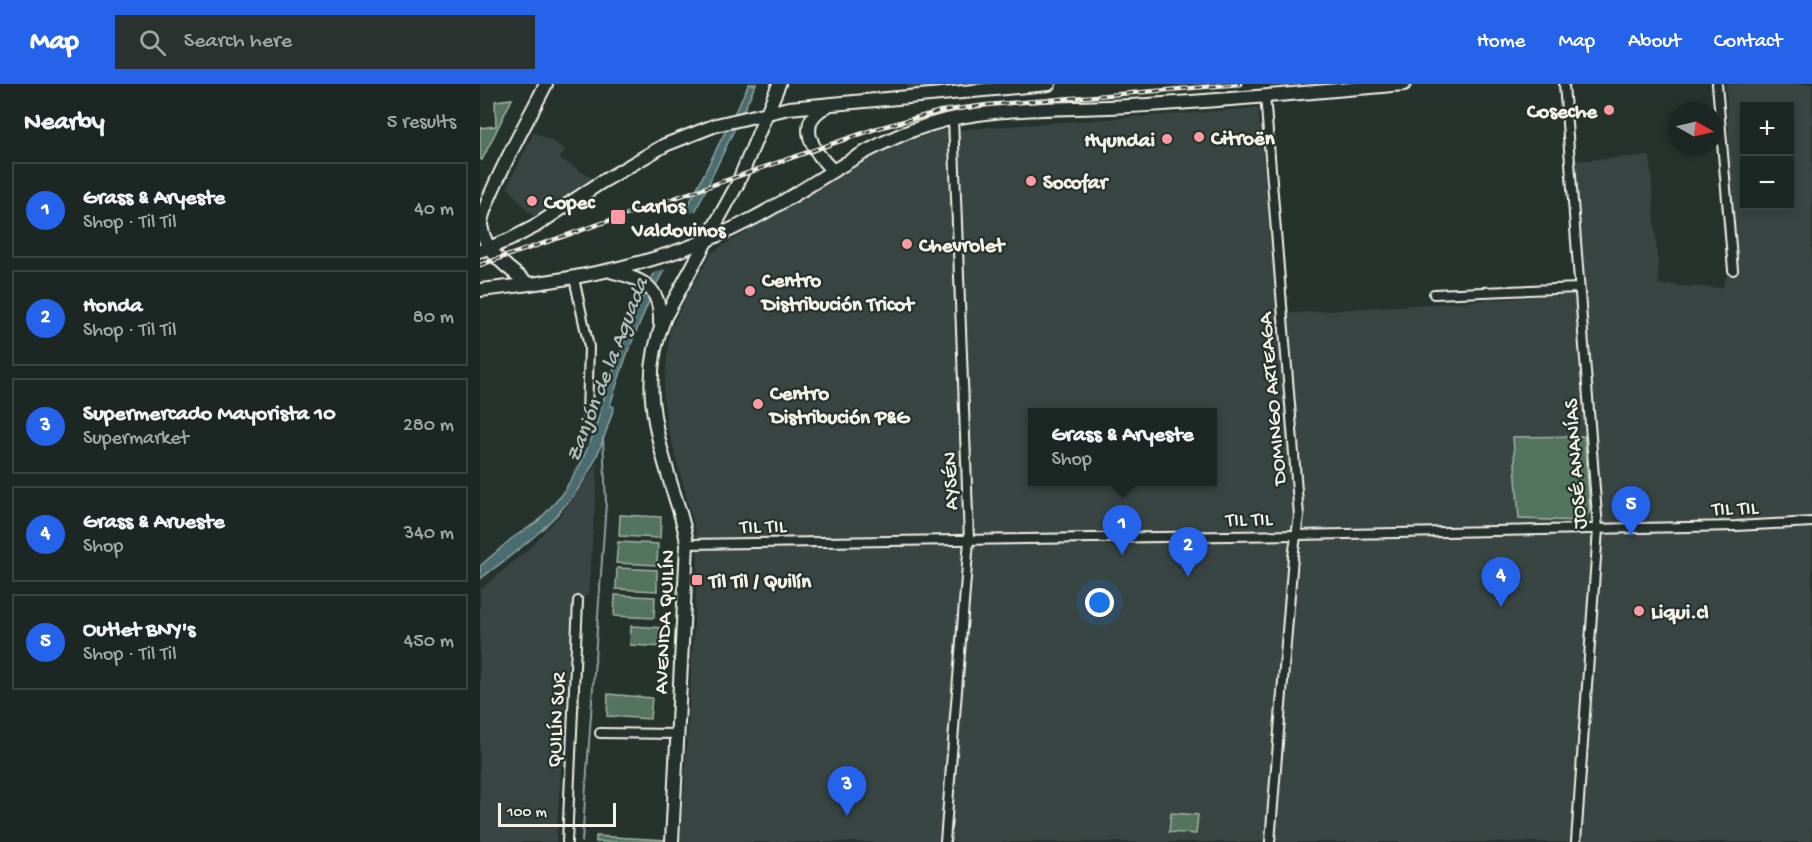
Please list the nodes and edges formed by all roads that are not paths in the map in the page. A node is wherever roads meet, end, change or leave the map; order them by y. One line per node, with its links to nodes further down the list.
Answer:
1 (546, 84): 14 (main road)
2 (779, 84): 11 (main road, AVENIDA QUILÍN)
3 (1049, 84): 10 (main road)
4 (1404, 84): 8 (main road)
5 (1564, 84): 21 (street, JOSÉ ANANÍAS)
6 (1717, 84): 17 (street)
7 (1235, 87): 9 (main road)
8 (1265, 96): 9 (main road); 28 (street, DOMINGO ARTEAGA)
9 (1243, 97): 12 (main road)
10 (829, 105): 11 (main road); 13 (main road)
11 (768, 112): 15 (main road, AVENIDA QUILÍN); 16 (main road)
12 (953, 118): 13 (main road); 29 (street, AYSÉN)
13 (832, 170): 15 (main road)
14 (481, 211): 16 (main road)
15 (706, 241): 18 (main road); 24 (main road, AVENIDA QUILÍN)
16 (485, 249): 20 (main road)
17 (1734, 270)
18 (610, 272): 19 (main road); 24 (main road)
19 (574, 278): 20 (main road); 25 (street)
20 (529, 284): 22 (main road)
21 (1579, 288): 23 (street); 27 (street, JOSÉ ANANÍAS)
22 (480, 290)
23 (1434, 294)
24 (660, 330): 30 (main road, AVENIDA QUILÍN)
25 (586, 414)
26 (1812, 522): 27 (street, TIL TIL)
27 (1598, 529): 28 (street, TIL TIL); 38 (street, JOSÉ ANANÍAS)
28 (1296, 535): 29 (street, TIL TIL); 37 (street, DOMINGO ARTEAGA)
29 (969, 540): 30 (street, TIL TIL); 36 (street, AYSÉN)
30 (687, 544): 33 (main road, AVENIDA QUILÍN)
31 (578, 601): 34 (street, QUILÍN SUR)
32 (600, 733): 33 (street)
33 (677, 734): 35 (main road, AVENIDA QUILÍN)
34 (567, 842)
35 (672, 842)
36 (945, 842)
37 (1270, 842)
38 (1576, 842)

